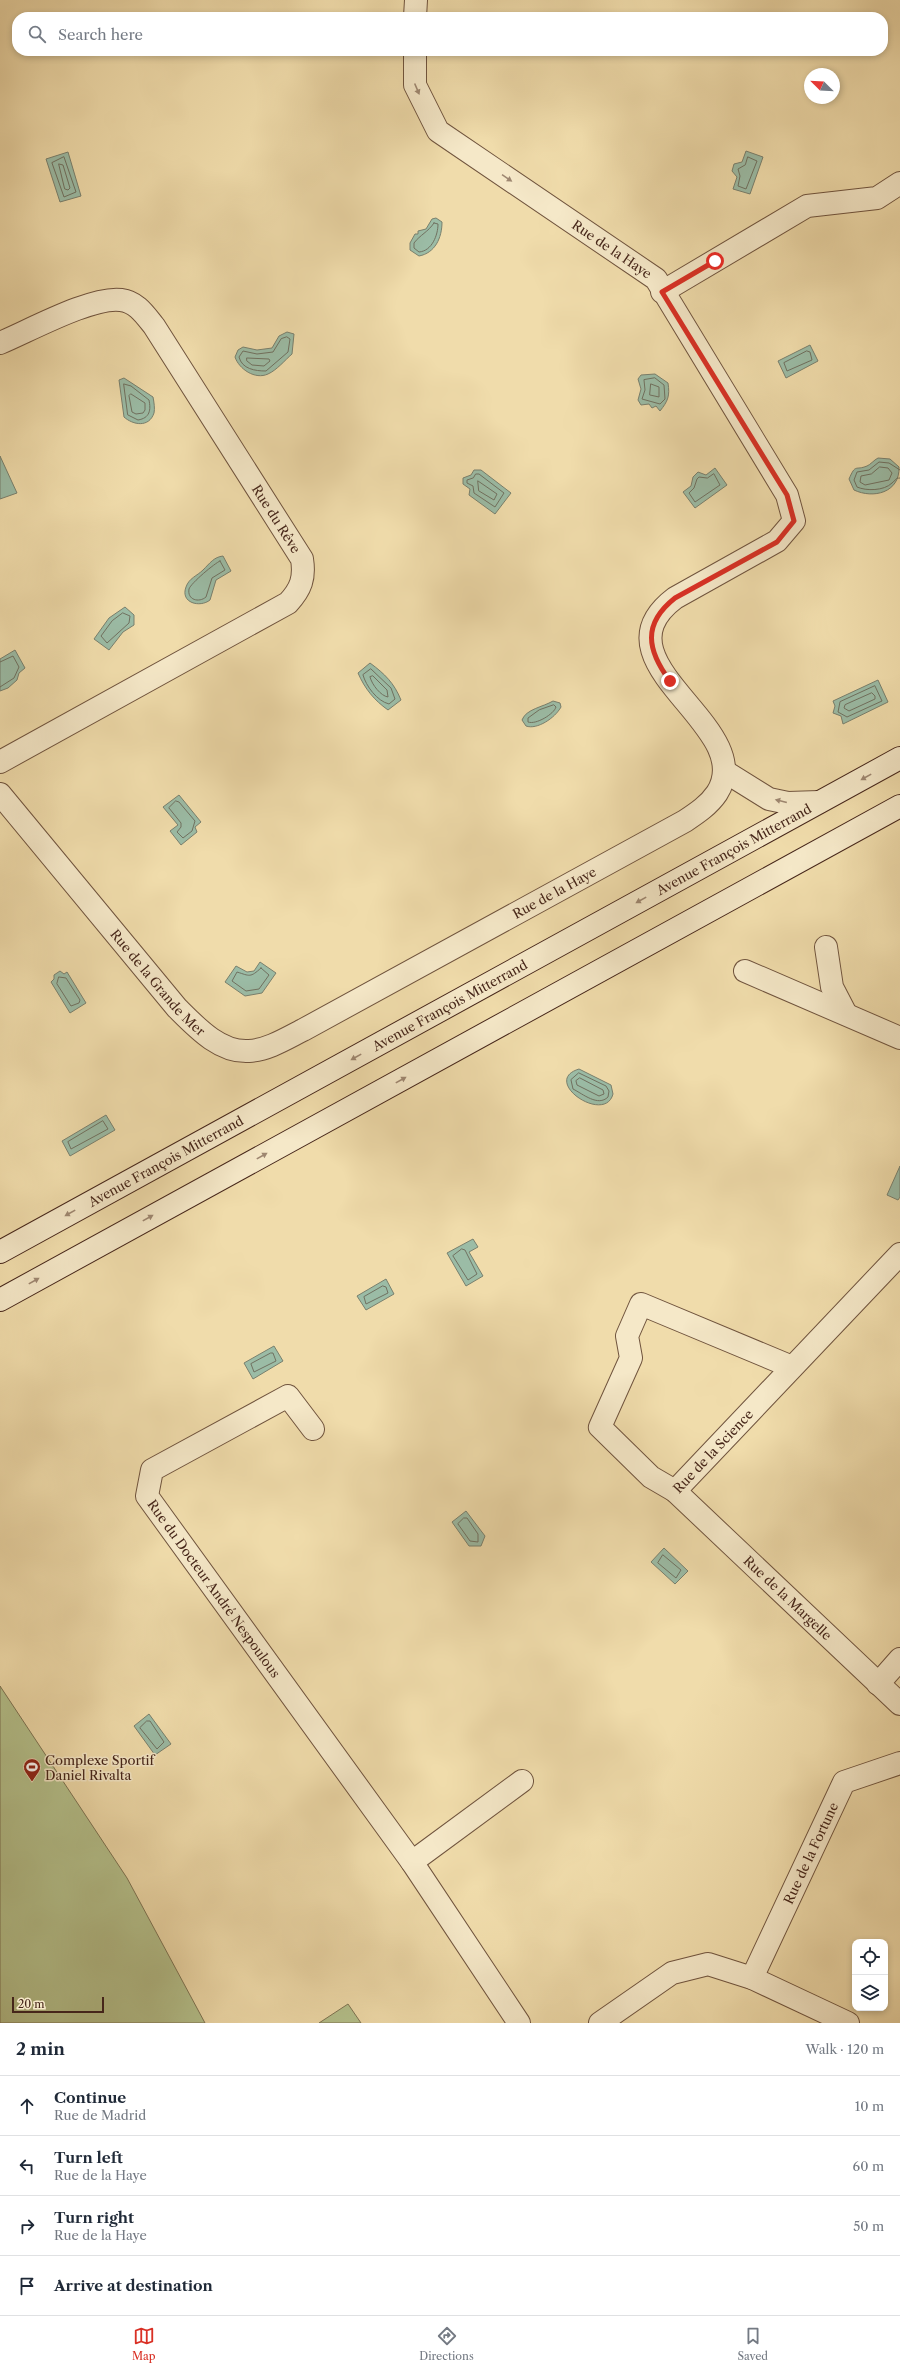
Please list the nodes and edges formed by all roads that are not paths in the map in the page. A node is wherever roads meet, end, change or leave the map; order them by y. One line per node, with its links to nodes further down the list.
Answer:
1 (416, 0): 2 (street)
2 (415, 12)
3 (415, 56): 5 (street, Rue de la Haye, one-way to 5)
4 (900, 183): 5 (street)
5 (662, 292): 9 (street, Rue de la Haye)
6 (0, 343): 8 (street, Rue du Rêve)
7 (900, 758): 11 (street, Avenue François Mitterrand, one-way to 11)
8 (0, 762)
9 (724, 770): 11 (street, one-way to 9); 15 (street, Rue de la Haye)
10 (0, 794): 15 (street, Rue de la Grande Mer)
11 (820, 802): 18 (street, Avenue François Mitterrand, one-way to 18)
12 (900, 806): 20 (street, one-way to 12)
13 (826, 947): 16 (street)
14 (745, 971): 16 (street)
15 (365, 997)
16 (846, 1014): 17 (street)
17 (900, 1038)
18 (0, 1252)
19 (900, 1254): 21 (street, Rue de la Science)
20 (0, 1300)
21 (792, 1367): 23 (street, Rue de la Science); 23 (street, Rue de la Science)
22 (313, 1429): 29 (street, Rue du Docteur André Nespoulous)
23 (675, 1491): 25 (street, Rue de la Margelle)
24 (900, 1659): 25 (street)
25 (878, 1684): 26 (street, Rue de la Margelle)
26 (900, 1704)
27 (900, 1763): 30 (street, Rue de la Fortune)
28 (522, 1781): 29 (street)
29 (412, 1862): 31 (street, Rue du Docteur André Nespoulous)
30 (752, 1978): 32 (street); 33 (street)
31 (519, 2023)
32 (600, 2023)
33 (848, 2023)

